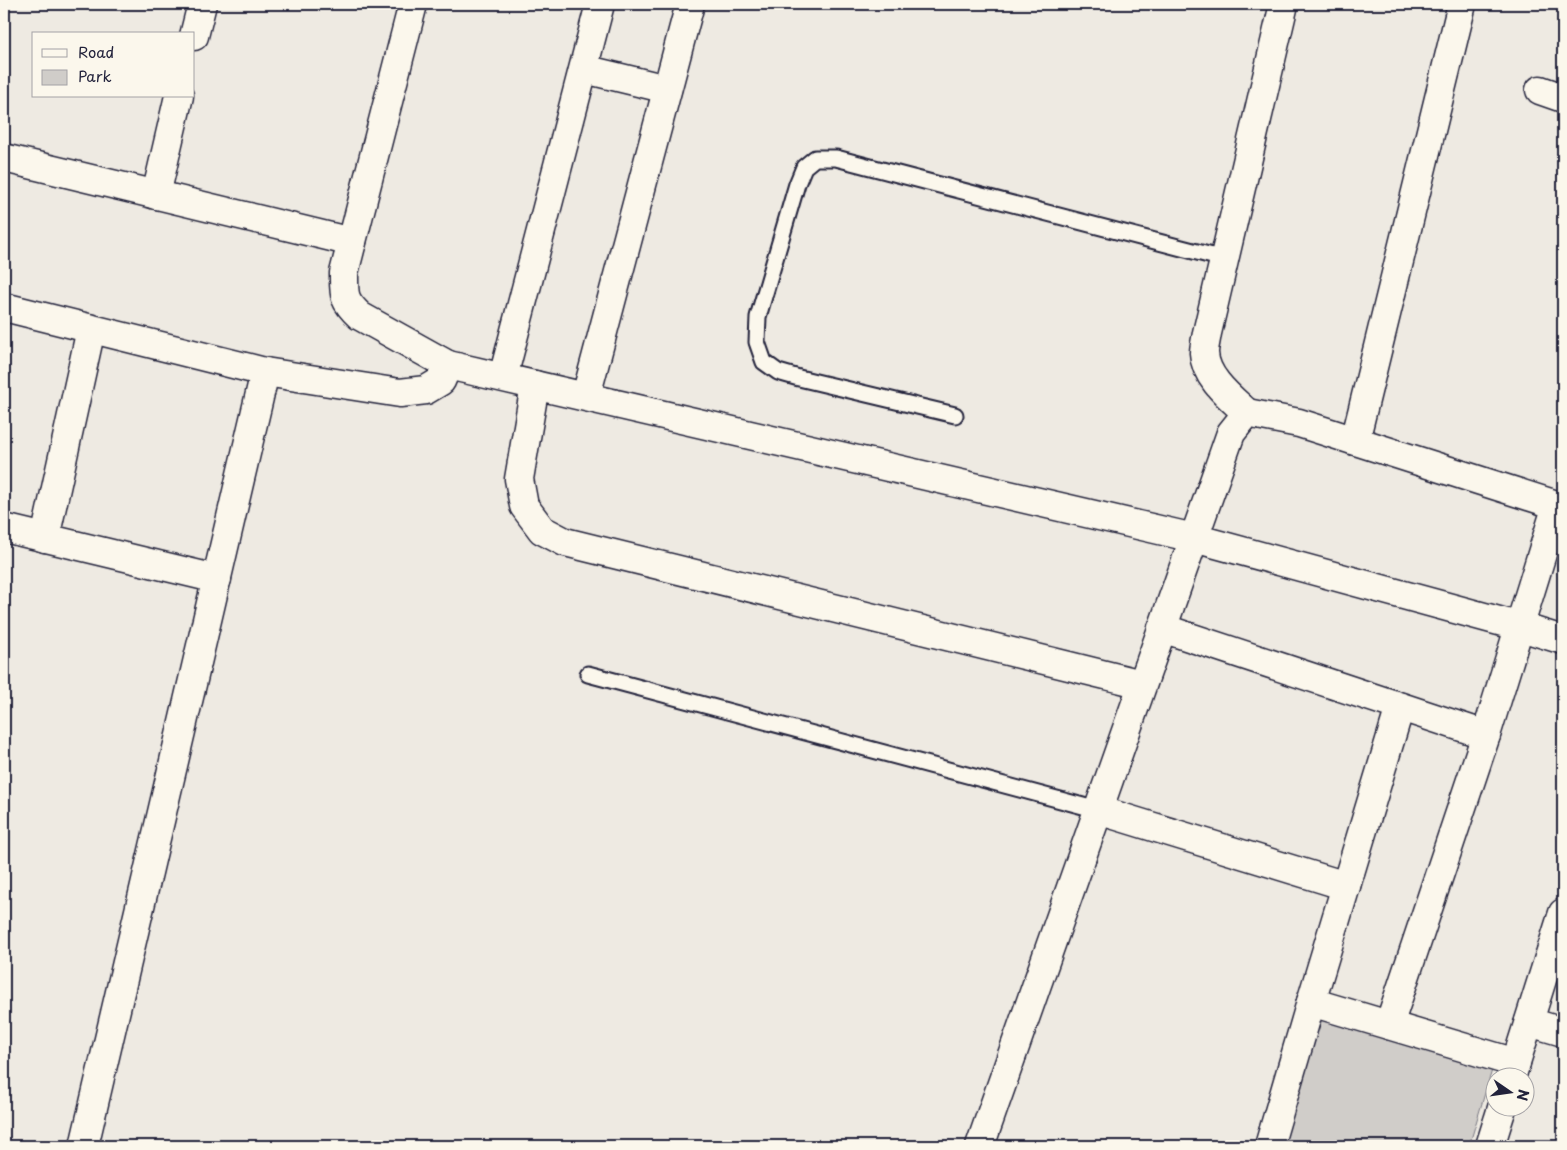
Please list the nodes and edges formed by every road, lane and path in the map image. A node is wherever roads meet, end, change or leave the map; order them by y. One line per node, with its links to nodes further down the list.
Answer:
1 (202, 4): 7 (street)
2 (413, 4): 13 (street)
3 (600, 4): 8 (street)
4 (690, 4): 9 (street)
5 (1284, 4): 14 (street)
6 (1462, 4): 24 (street)
7 (195, 32)
8 (584, 69): 9 (street); 19 (street)
9 (667, 89): 21 (street)
10 (179, 98): 12 (street)
11 (4, 158): 12 (street)
12 (156, 195): 13 (street)
13 (352, 242): 17 (street)
14 (1224, 260): 22 (street); 23 (lane)
15 (4, 307): 16 (street)
16 (91, 329): 18 (street); 27 (street)
17 (448, 365): 18 (street); 19 (street)
18 (265, 372): 29 (street)
19 (502, 377): 20 (street)
20 (535, 385): 21 (street); 34 (street)
21 (586, 396): 28 (street)
22 (1247, 414): 24 (street); 28 (street)
23 (955, 415)
24 (1355, 441): 25 (street)
25 (1560, 506): 30 (street)
26 (4, 528): 27 (street)
27 (45, 538): 29 (street)
28 (1194, 538): 30 (street); 31 (street)
29 (217, 579): 47 (street)
30 (1521, 627): 32 (street); 36 (street)
31 (1162, 628): 34 (street); 35 (street)
32 (1563, 640)
33 (588, 674): 37 (lane)
34 (1142, 684): 37 (street)
35 (1400, 707): 36 (street); 38 (street)
36 (1486, 735): 42 (street)
37 (1098, 810): 38 (street); 48 (street)
38 (1346, 886): 40 (street)
39 (1563, 913): 41 (street)
40 (1311, 1002): 42 (street); 49 (street)
41 (1529, 1022): 43 (street); 45 (street)
42 (1389, 1025): 44 (street)
43 (1563, 1032)
44 (1508, 1068)
45 (1515, 1068)
46 (1499, 1118): 50 (street)
47 (84, 1146)
48 (980, 1146)
49 (1269, 1146)
50 (1490, 1146)

